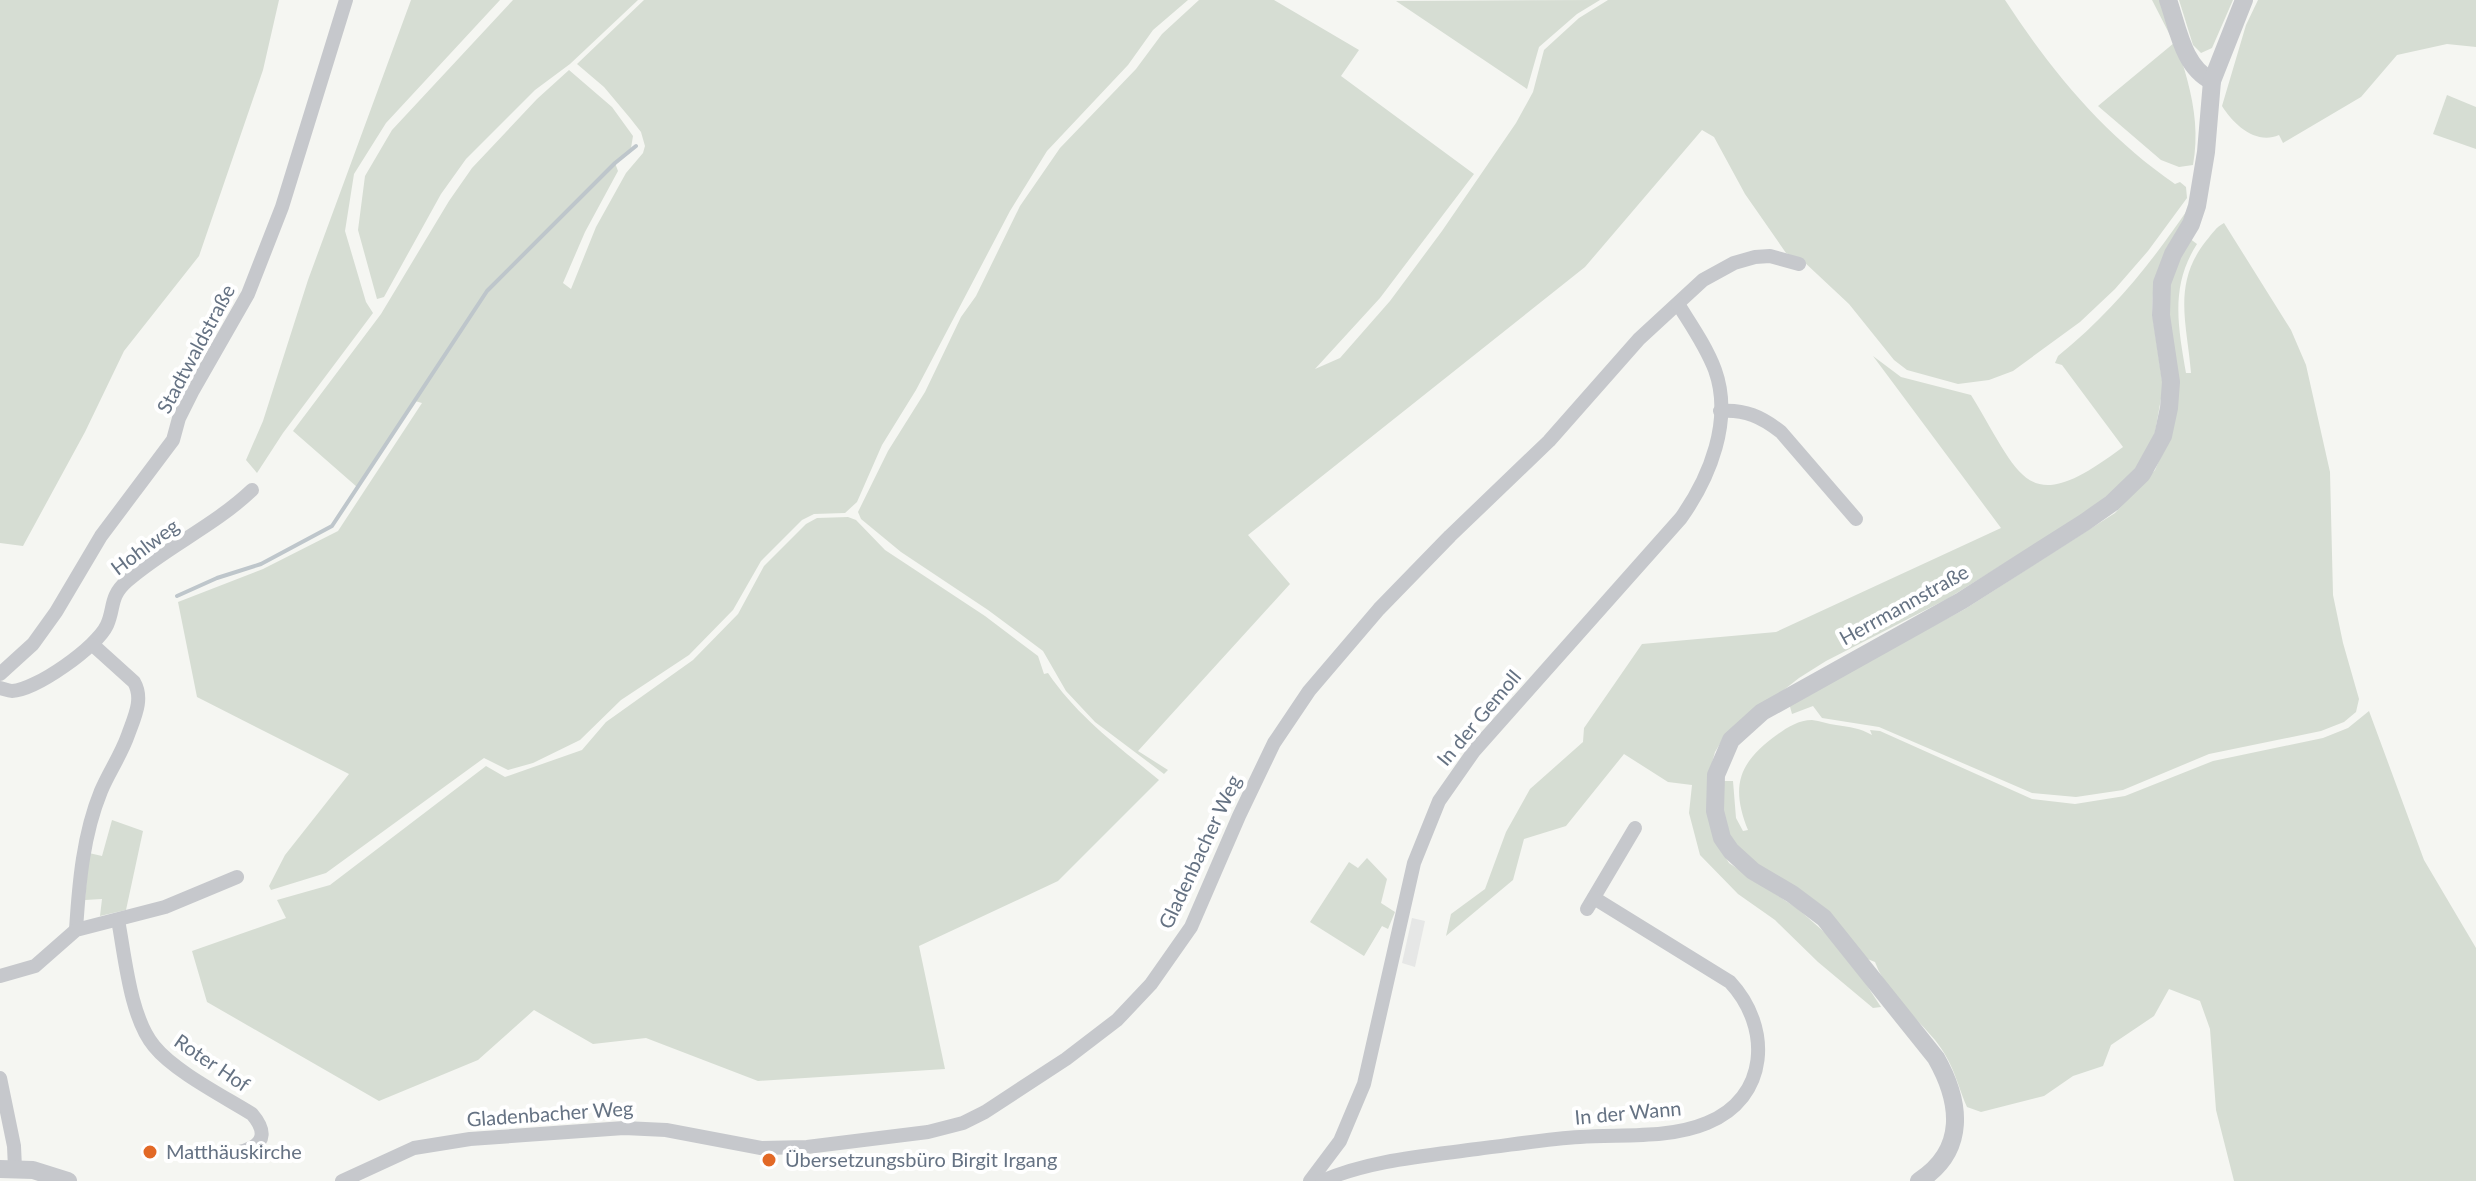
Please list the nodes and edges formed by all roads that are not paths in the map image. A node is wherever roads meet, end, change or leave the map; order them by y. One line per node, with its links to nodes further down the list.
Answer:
1 (346, 0): 11 (street, Stadtwaldstraße)
2 (2168, 0): 4 (street)
3 (2244, 0): 4 (street, Herrmannstraße)
4 (2212, 81): 25 (street, Herrmannstraße)
5 (1799, 264): 6 (street, Gladenbacher Weg)
6 (1678, 304): 7 (street, In der Gemoll); 22 (street, Gladenbacher Weg)
7 (1720, 411): 9 (street); 23 (street, In der Gemoll)
8 (252, 490): 10 (street, Hohlweg)
9 (1856, 519)
10 (93, 645): 12 (street, Hohlweg); 16 (street)
11 (0, 674)
12 (0, 688)
13 (1635, 828): 24 (street, In der Wann)
14 (237, 877): 15 (street)
15 (118, 920): 16 (street); 19 (street, Roter Hof)
16 (76, 930): 17 (street)
17 (0, 976)
18 (0, 1078): 20 (street)
19 (212, 1154)
20 (8, 1169): 21 (street)
21 (68, 1181)
22 (342, 1181)
23 (1310, 1181)
24 (1322, 1181)
25 (1919, 1181)

